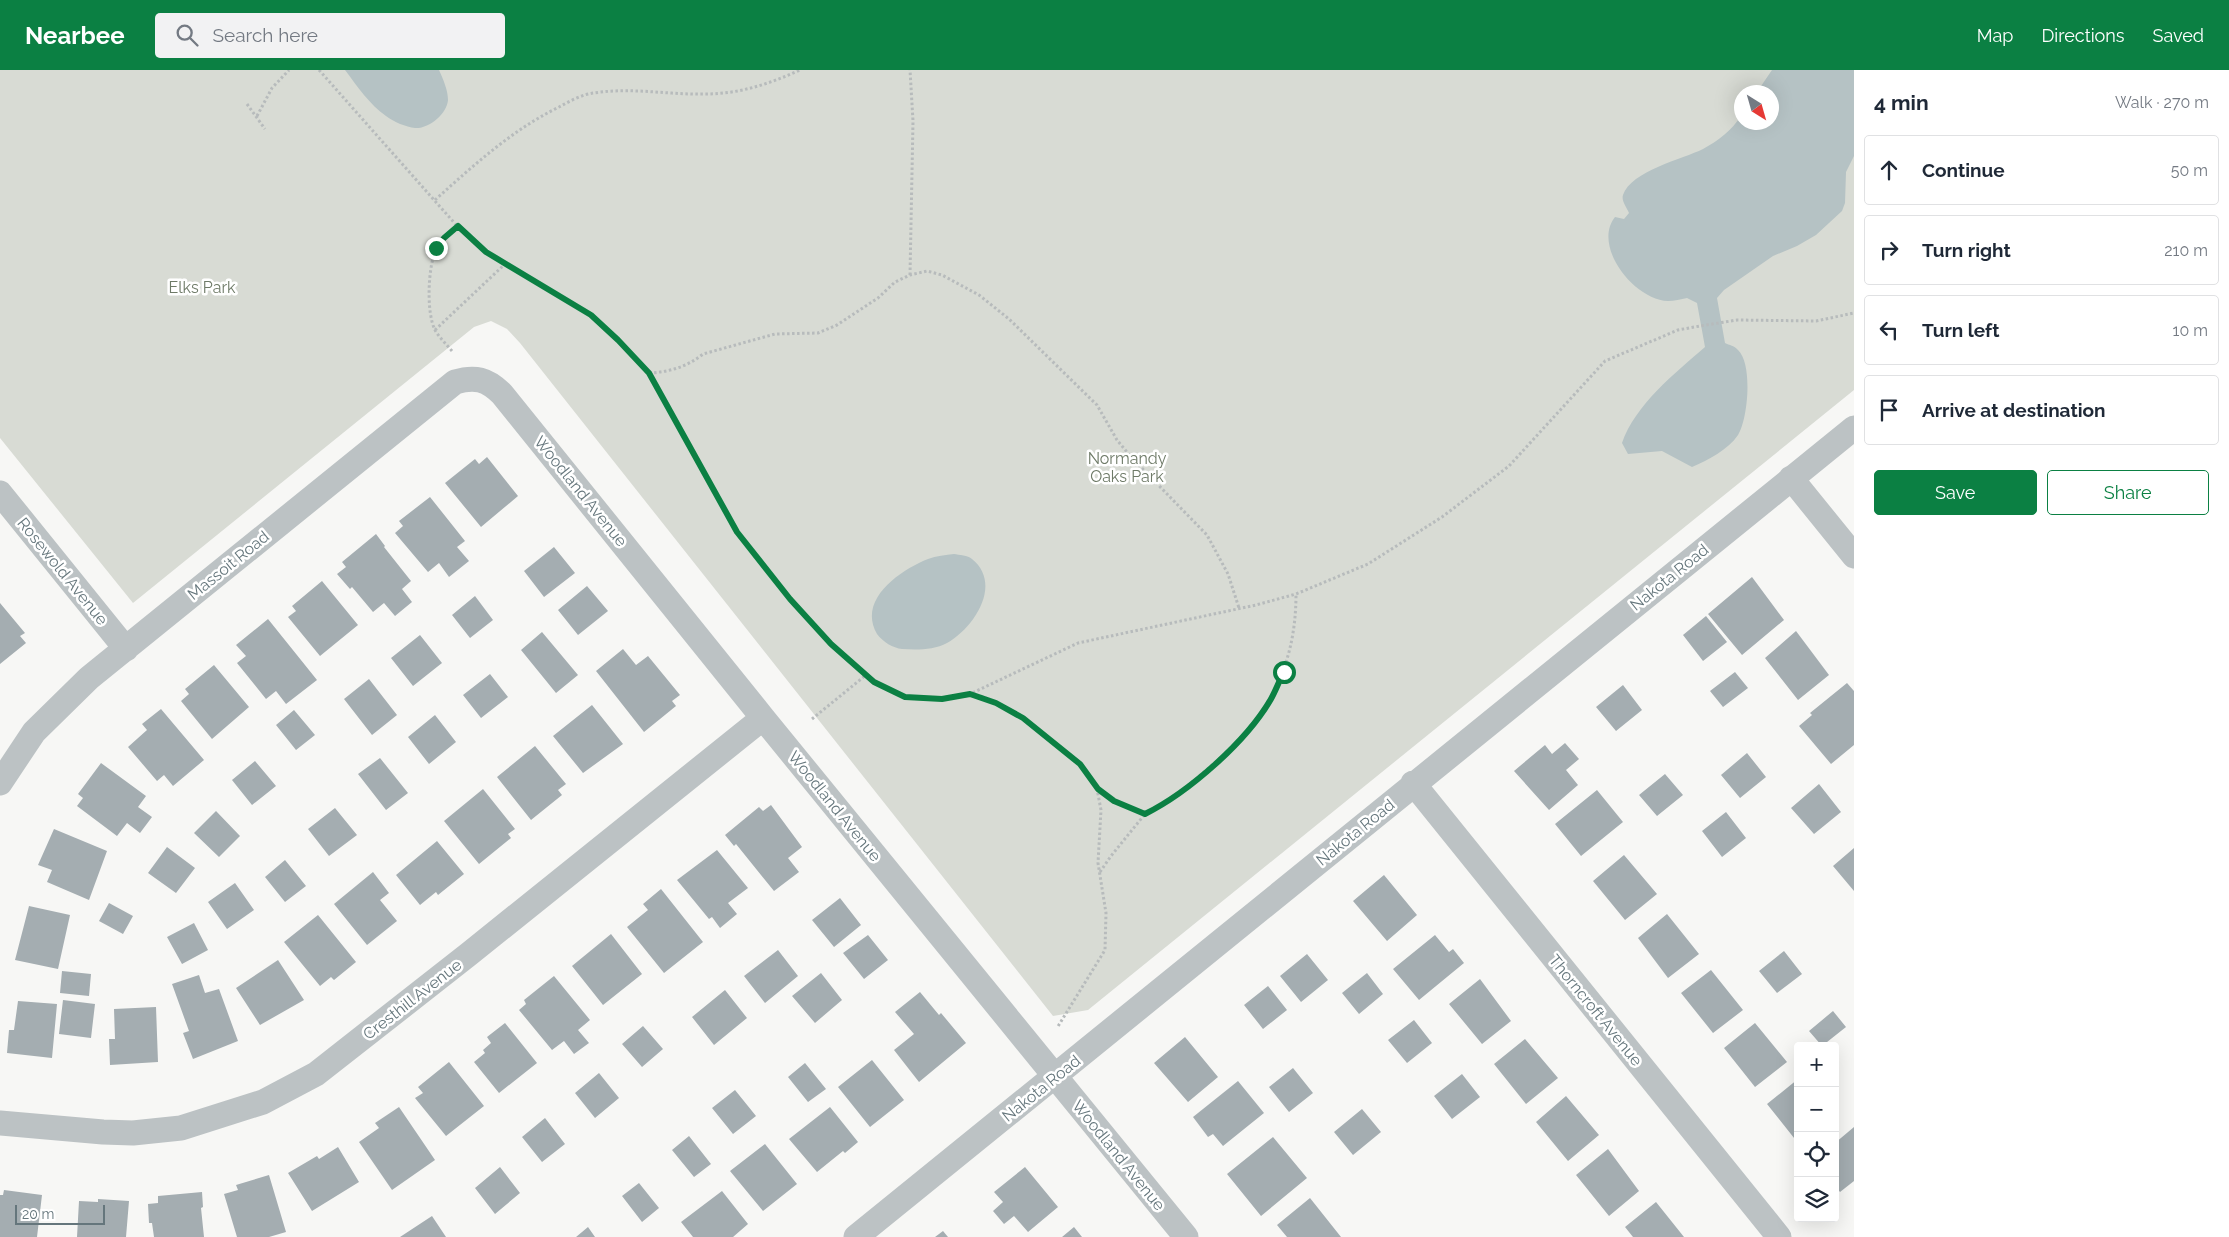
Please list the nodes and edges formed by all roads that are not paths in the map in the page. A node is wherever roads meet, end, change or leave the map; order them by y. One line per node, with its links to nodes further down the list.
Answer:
1 (481, 380): 6 (street, Massoit Road); 7 (street, Woodland Avenue)
2 (1854, 428): 3 (street, Nakota Road)
3 (1791, 478): 5 (street); 9 (street, Nakota Road)
4 (0, 493): 6 (street, Rosewold Avenue)
5 (1854, 556)
6 (126, 649): 8 (street, Massoit Road)
7 (763, 718): 10 (street, Woodland Avenue); 11 (street, Cresthill Avenue)
8 (0, 783)
9 (1414, 783): 10 (street, Nakota Road); 14 (street, Thorncroft Avenue)
10 (1056, 1077): 12 (street, Nakota Road); 13 (street, Woodland Avenue)
11 (0, 1123)
12 (856, 1237)
13 (1186, 1237)
14 (1779, 1237)

